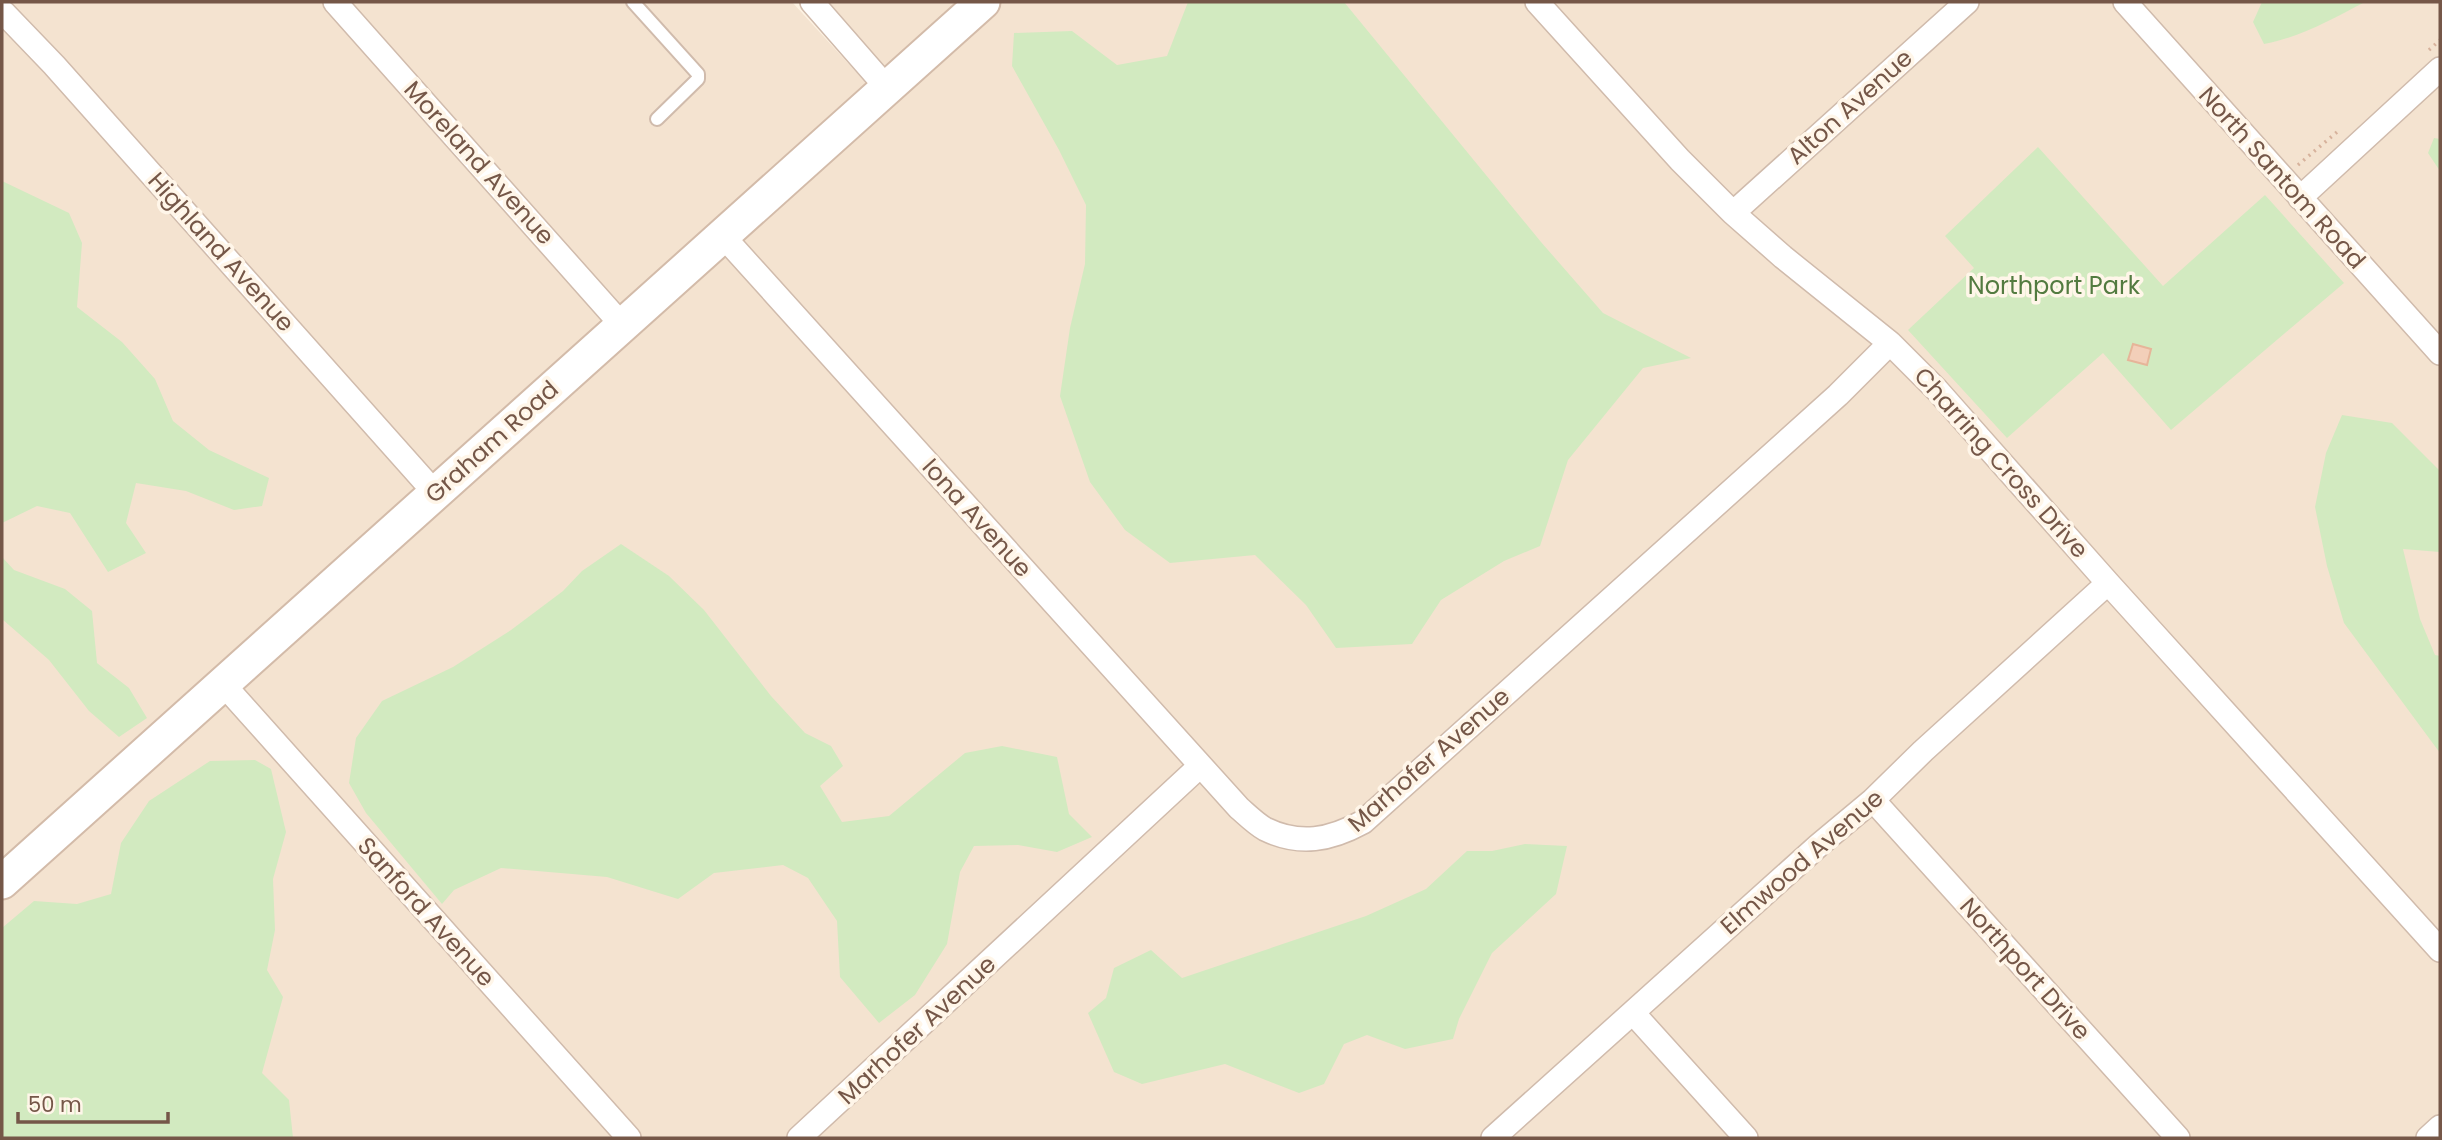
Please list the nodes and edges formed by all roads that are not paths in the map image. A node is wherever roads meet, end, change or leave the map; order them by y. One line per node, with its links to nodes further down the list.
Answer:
1 (335, 2): 15 (street, Moreland Avenue)
2 (633, 2): 11 (lane)
3 (812, 2): 10 (street)
4 (983, 2): 10 (main road, Graham Road)
5 (1537, 2): 13 (street, Charring Cross Drive)
6 (1967, 2): 13 (street, Alton Avenue)
7 (2125, 2): 12 (street, North Santom Road)
8 (8, 10): 18 (street, Highland Avenue)
9 (2440, 69): 12 (street)
10 (888, 89): 14 (main road, Graham Road)
11 (657, 118)
12 (2300, 198): 17 (street, North Santom Road)
13 (1734, 213): 16 (street, Charring Cross Drive)
14 (723, 236): 15 (main road, Graham Road); 21 (street, Iona Avenue)
15 (622, 325): 18 (main road, Graham Road)
16 (1890, 342): 19 (street, Charring Cross Drive); 21 (street, Marhofer Avenue)
17 (2440, 353)
18 (436, 494): 20 (main road, Graham Road)
19 (2108, 583): 22 (street, Elmwood Avenue); 24 (street, Charring Cross Drive)
20 (224, 684): 23 (main road, Graham Road); 27 (street, Sanford Avenue)
21 (1200, 765): 28 (street, Marhofer Avenue)
22 (1873, 800): 25 (street, Elmwood Avenue); 31 (street, Northport Drive)
23 (2, 882)
24 (2440, 950)
25 (1634, 1014): 29 (street, Elmwood Avenue); 30 (street)
26 (2440, 1127): 32 (street)
27 (629, 1138)
28 (799, 1138)
29 (1493, 1138)
30 (1746, 1138)
31 (2178, 1138)
32 (2427, 1138)

